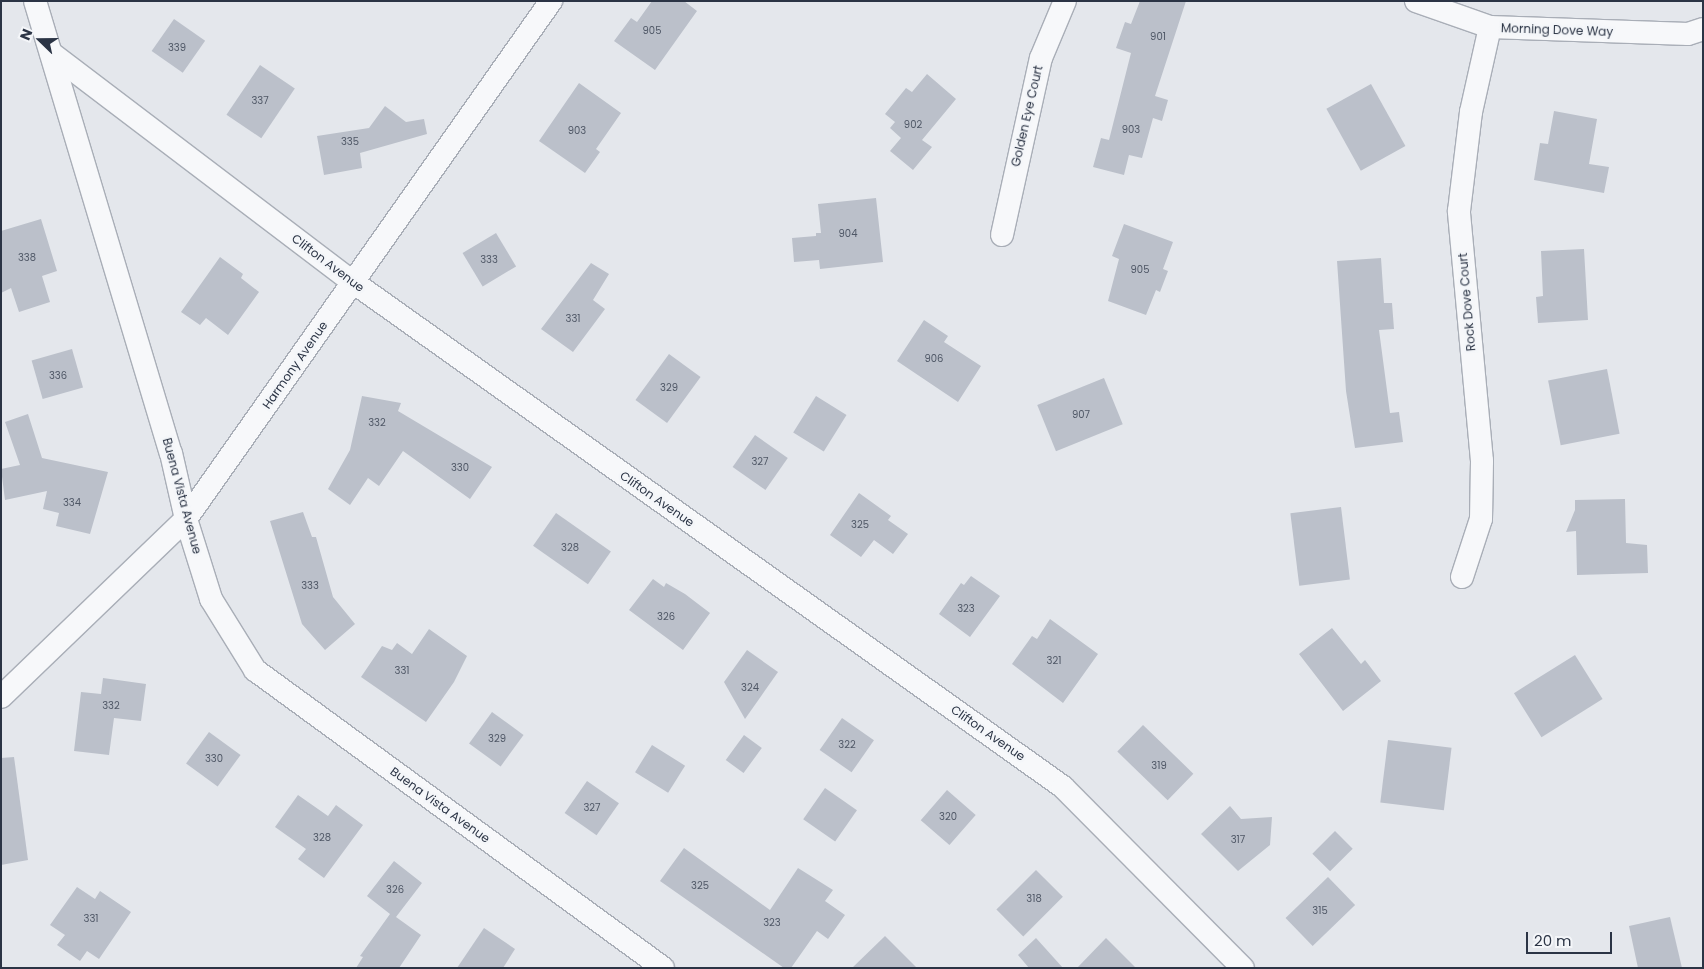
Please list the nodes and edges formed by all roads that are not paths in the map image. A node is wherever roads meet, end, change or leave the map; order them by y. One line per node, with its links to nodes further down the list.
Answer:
1 (35, 1): 7 (street, Buena Vista Avenue)
2 (551, 1): 9 (street, Harmony Avenue)
3 (1065, 1): 8 (street, Golden Eye Court)
4 (1416, 1): 5 (street, Morning Dove Way)
5 (1490, 27): 6 (street, Morning Dove Way); 11 (street, Rock Dove Court)
6 (1703, 29)
7 (51, 53): 9 (street, Clifton Avenue); 10 (street, Buena Vista Avenue)
8 (1002, 235)
9 (353, 282): 10 (street, Harmony Avenue); 14 (street, Clifton Avenue)
10 (186, 519): 12 (street, Harmony Avenue); 13 (street, Buena Vista Avenue)
11 (1462, 577)
12 (1, 697)
13 (663, 968)
14 (1243, 968)

